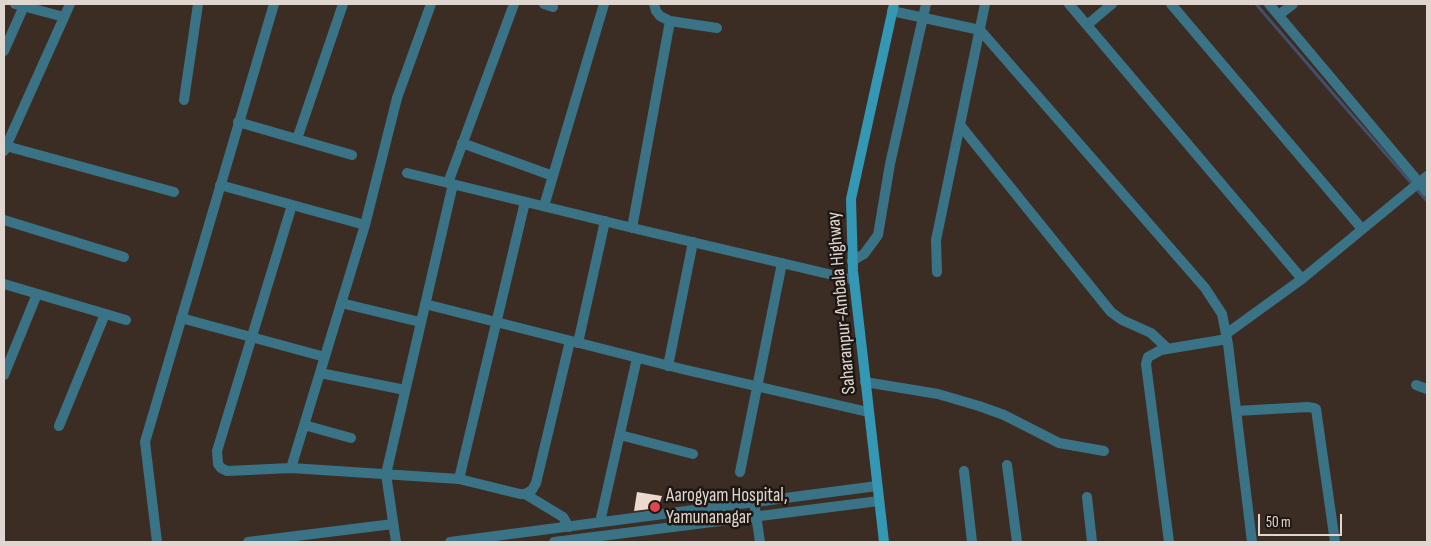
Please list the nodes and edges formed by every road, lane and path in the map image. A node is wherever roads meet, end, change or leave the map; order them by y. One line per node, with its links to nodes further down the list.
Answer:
1 (70, 4): 19 (street)
2 (198, 4): 26 (street)
3 (274, 4): 27 (street)
4 (343, 4): 29 (street)
5 (431, 4): 45 (street)
6 (514, 4): 30 (street)
7 (604, 4): 34 (street)
8 (654, 4): 21 (street)
9 (926, 4): 20 (street)
10 (985, 4): 24 (street)
11 (1069, 4): 22 (street)
12 (1112, 4): 22 (street)
13 (1171, 4): 47 (street)
14 (1269, 4): 18 (street)
15 (1293, 4): 18 (street)
16 (19, 5): 19 (street); 25 (street)
17 (893, 7): 20 (street); 50 (main road, Saharanpur-Ambala Highway)
18 (1279, 15): 36 (street)
19 (64, 17): 31 (street)
20 (923, 18): 24 (street); 50 (street)
21 (670, 21): 23 (street); 46 (street)
22 (1087, 25): 53 (street)
23 (716, 28)
24 (980, 30): 28 (street); 65 (street)
25 (4, 51)
26 (184, 100)
27 (238, 122): 29 (street); 37 (street)
28 (960, 124): 52 (street); 67 (street)
29 (297, 139): 32 (street)
30 (462, 143): 34 (street); 35 (street)
31 (5, 149): 38 (street)
32 (352, 155)
33 (408, 173): 35 (street)
34 (553, 176): 42 (street)
35 (450, 183): 40 (street); 58 (street)
36 (1418, 183): 39 (street); 47 (street)
37 (220, 185): 41 (street); 60 (street)
38 (174, 192)
39 (1427, 192)
40 (525, 202): 42 (street); 63 (street)
41 (292, 205): 45 (street); 64 (street)
42 (544, 206): 44 (street)
43 (4, 220): 49 (street)
44 (605, 221): 46 (street); 66 (street)
45 (365, 225): 57 (street)
46 (632, 228): 48 (street)
47 (1362, 229): 53 (street)
48 (693, 242): 51 (street); 70 (street)
49 (124, 257)
50 (852, 261): 54 (main road, Saharanpur-Ambala Highway)
51 (782, 263): 54 (street); 75 (street)
52 (938, 272)
53 (1302, 279): 65 (street)
54 (854, 280): 73 (main road, Saharanpur-Ambala Highway)
55 (4, 284): 56 (street)
56 (37, 294): 59 (street); 72 (street)
57 (341, 303): 62 (street); 68 (street)
58 (424, 304): 62 (street); 63 (street)
59 (105, 314): 61 (street); 81 (street)
60 (181, 318): 64 (street); 101 (street)
61 (126, 320)
62 (420, 322): 77 (street)
63 (495, 322): 66 (street); 91 (street)
64 (252, 337): 68 (street); 87 (street)
65 (1227, 337): 67 (street); 78 (street)
66 (574, 342): 69 (street); 93 (street)
67 (1167, 348): 111 (street)
68 (324, 356): 71 (street)
69 (637, 358): 70 (street); 82 (street)
70 (668, 366): 75 (street)
71 (320, 373): 77 (street); 80 (street)
72 (4, 375)
73 (865, 382): 79 (main road, Saharanpur-Ambala Highway); 84 (street)
74 (1416, 385): 76 (street)
75 (757, 386): 79 (street); 89 (street)
76 (1427, 389)
77 (405, 390): 90 (street)
78 (1236, 411): 112 (street); 113 (street)
79 (868, 412): 92 (main road, Saharanpur-Ambala Highway)
80 (304, 425): 83 (street); 87 (street)
81 (59, 426)
82 (620, 435): 85 (street); 98 (street)
83 (351, 438)
84 (1104, 450)
85 (693, 454)
86 (1007, 465): 109 (street)
87 (291, 468): 90 (street)
88 (964, 471): 108 (street)
89 (740, 472)
90 (386, 474): 91 (street); 99 (street)
91 (459, 479): 93 (street)
92 (877, 486): 95 (main road, Saharanpur-Ambala Highway); 96 (street)
93 (525, 494): 100 (street)
94 (1087, 497): 110 (street)
95 (879, 501): 97 (street); 107 (main road, Saharanpur-Ambala Highway)
96 (754, 502): 97 (street); 98 (street)
97 (756, 516): 105 (street); 106 (street)
98 (600, 522): 100 (street)
99 (393, 524): 102 (street); 103 (street)
100 (569, 527): 104 (street)
101 (157, 542)
102 (248, 542)
103 (396, 542)
104 (450, 542)
105 (554, 542)
106 (760, 542)
107 (884, 542)
108 (972, 542)
109 (1017, 542)
110 (1092, 542)
111 (1169, 542)
112 (1252, 542)
113 (1335, 542)

